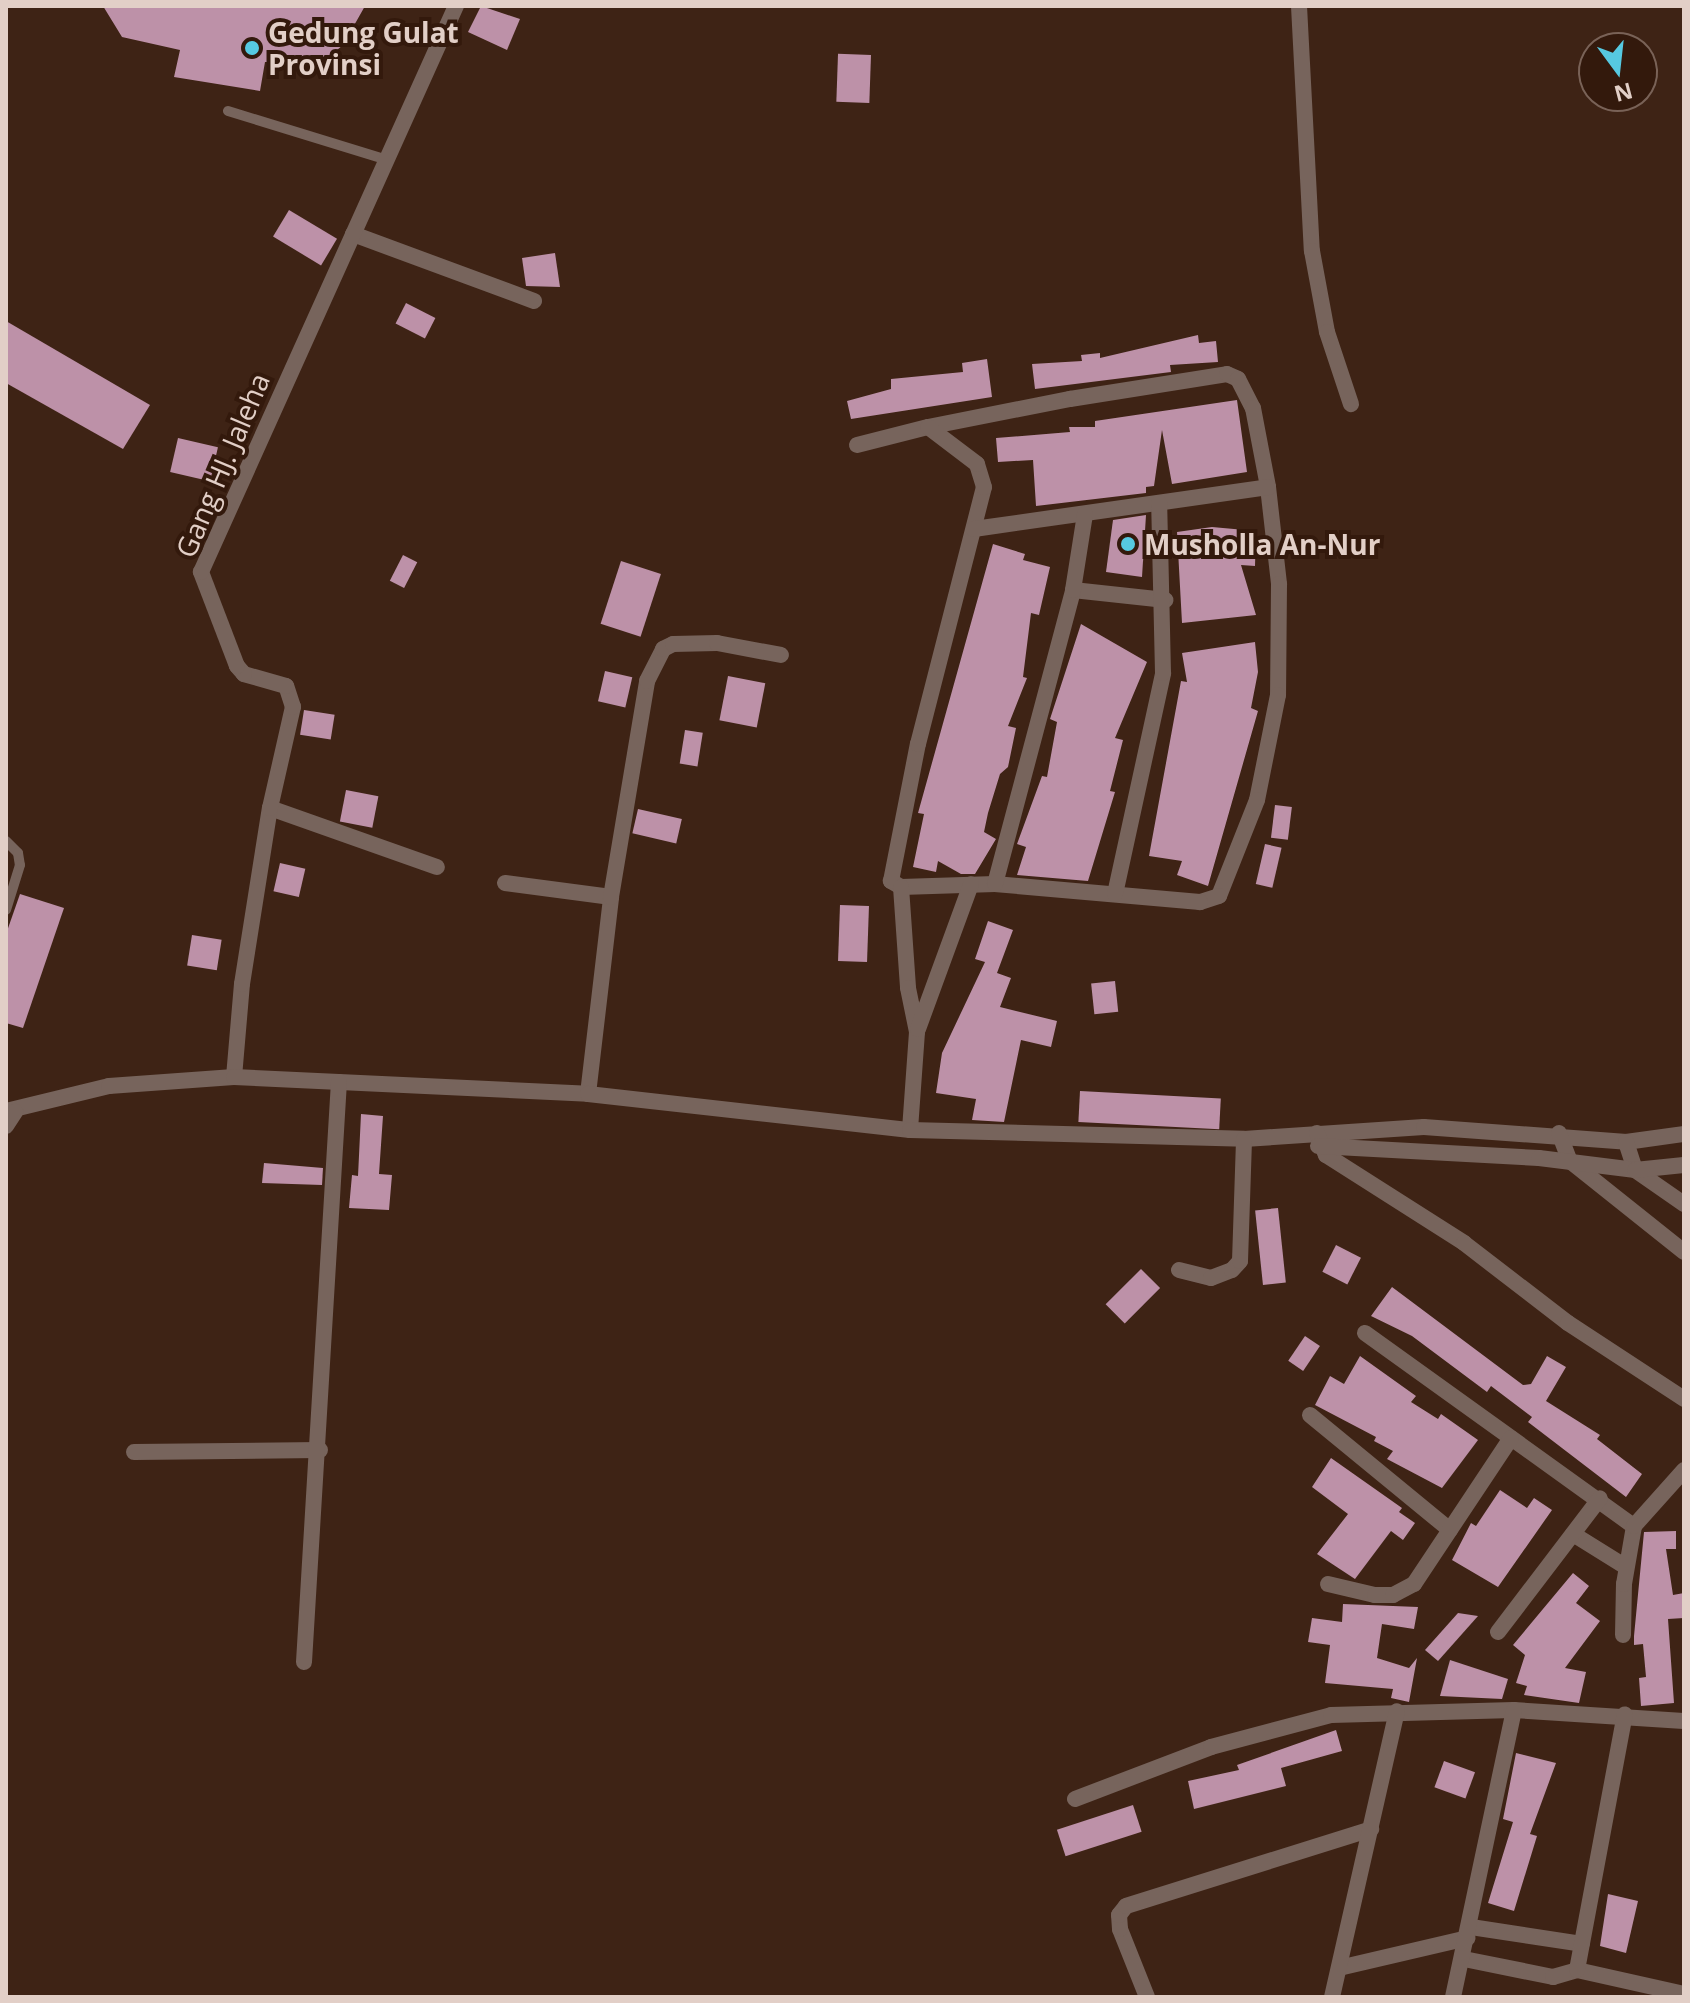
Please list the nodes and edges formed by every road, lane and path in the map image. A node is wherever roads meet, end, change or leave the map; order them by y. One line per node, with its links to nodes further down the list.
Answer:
1 (456, 6): 4 (street, Gang HJ. Jaleha)
2 (1299, 6): 7 (street)
3 (228, 111): 4 (lane)
4 (387, 160): 5 (street, Gang HJ. Jaleha)
5 (353, 234): 6 (street); 17 (street, Gang HJ. Jaleha)
6 (534, 301)
7 (1351, 404)
8 (928, 427): 9 (street); 10 (street); 13 (street)
9 (857, 445)
10 (1268, 487): 11 (street); 24 (street)
11 (1159, 503): 12 (street); 15 (street)
12 (1085, 514): 13 (street); 14 (street)
13 (974, 529): 23 (street)
14 (1073, 590): 15 (street); 22 (street)
15 (1165, 600): 24 (street)
16 (781, 655): 25 (street)
17 (270, 808): 19 (street); 28 (street, Gang HJ. Jaleha)
18 (6, 841): 26 (lane)
19 (437, 867)
20 (505, 883): 25 (street)
21 (971, 884): 22 (street); 23 (street); 27 (street)
22 (995, 884): 24 (street)
23 (901, 887): 27 (street)
24 (1115, 894)
25 (611, 897): 30 (street)
26 (6, 910)
27 (917, 1032): 32 (street)
28 (234, 1077): 29 (street); 31 (street)
29 (339, 1082): 30 (street); 48 (street)
30 (588, 1094): 32 (street)
31 (9, 1116)
32 (910, 1130): 35 (street)
33 (1559, 1133): 36 (street); 37 (street); 38 (street)
34 (1684, 1134): 37 (street)
35 (1244, 1139): 36 (street); 43 (street)
36 (1313, 1139): 38 (street); 45 (street)
37 (1626, 1142): 40 (street)
38 (1570, 1161): 40 (street); 42 (street)
39 (1684, 1165): 40 (street)
40 (1635, 1170): 41 (street)
41 (1684, 1204)
42 (1684, 1252)
43 (1179, 1270)
44 (1365, 1333): 47 (street)
45 (1684, 1399)
46 (1310, 1415): 53 (street)
47 (1511, 1438): 51 (street); 53 (street)
48 (320, 1450): 49 (street); 59 (street)
49 (134, 1452)
50 (1684, 1470): 52 (street)
51 (1600, 1498): 52 (street); 54 (street)
52 (1634, 1526): 55 (street)
53 (1450, 1530): 56 (street)
54 (1573, 1534): 55 (street); 57 (street)
55 (1626, 1567): 58 (street)
56 (1328, 1584)
57 (1498, 1632)
58 (1623, 1635)
59 (304, 1662)
60 (1514, 1710): 61 (street); 62 (street); 66 (street)
61 (1397, 1711): 64 (street); 65 (street)
62 (1625, 1714): 63 (street); 67 (street)
63 (1684, 1721)
64 (1075, 1799)
65 (1371, 1829): 69 (street); 72 (street)
66 (1469, 1932): 67 (street); 68 (street); 69 (street)
67 (1582, 1944): 70 (street)
68 (1464, 1959): 70 (street); 74 (street)
69 (1339, 1968): 73 (street)
70 (1577, 1970): 71 (street)
71 (1684, 1994)
72 (1147, 1997)
73 (1332, 1997)
74 (1453, 1997)

